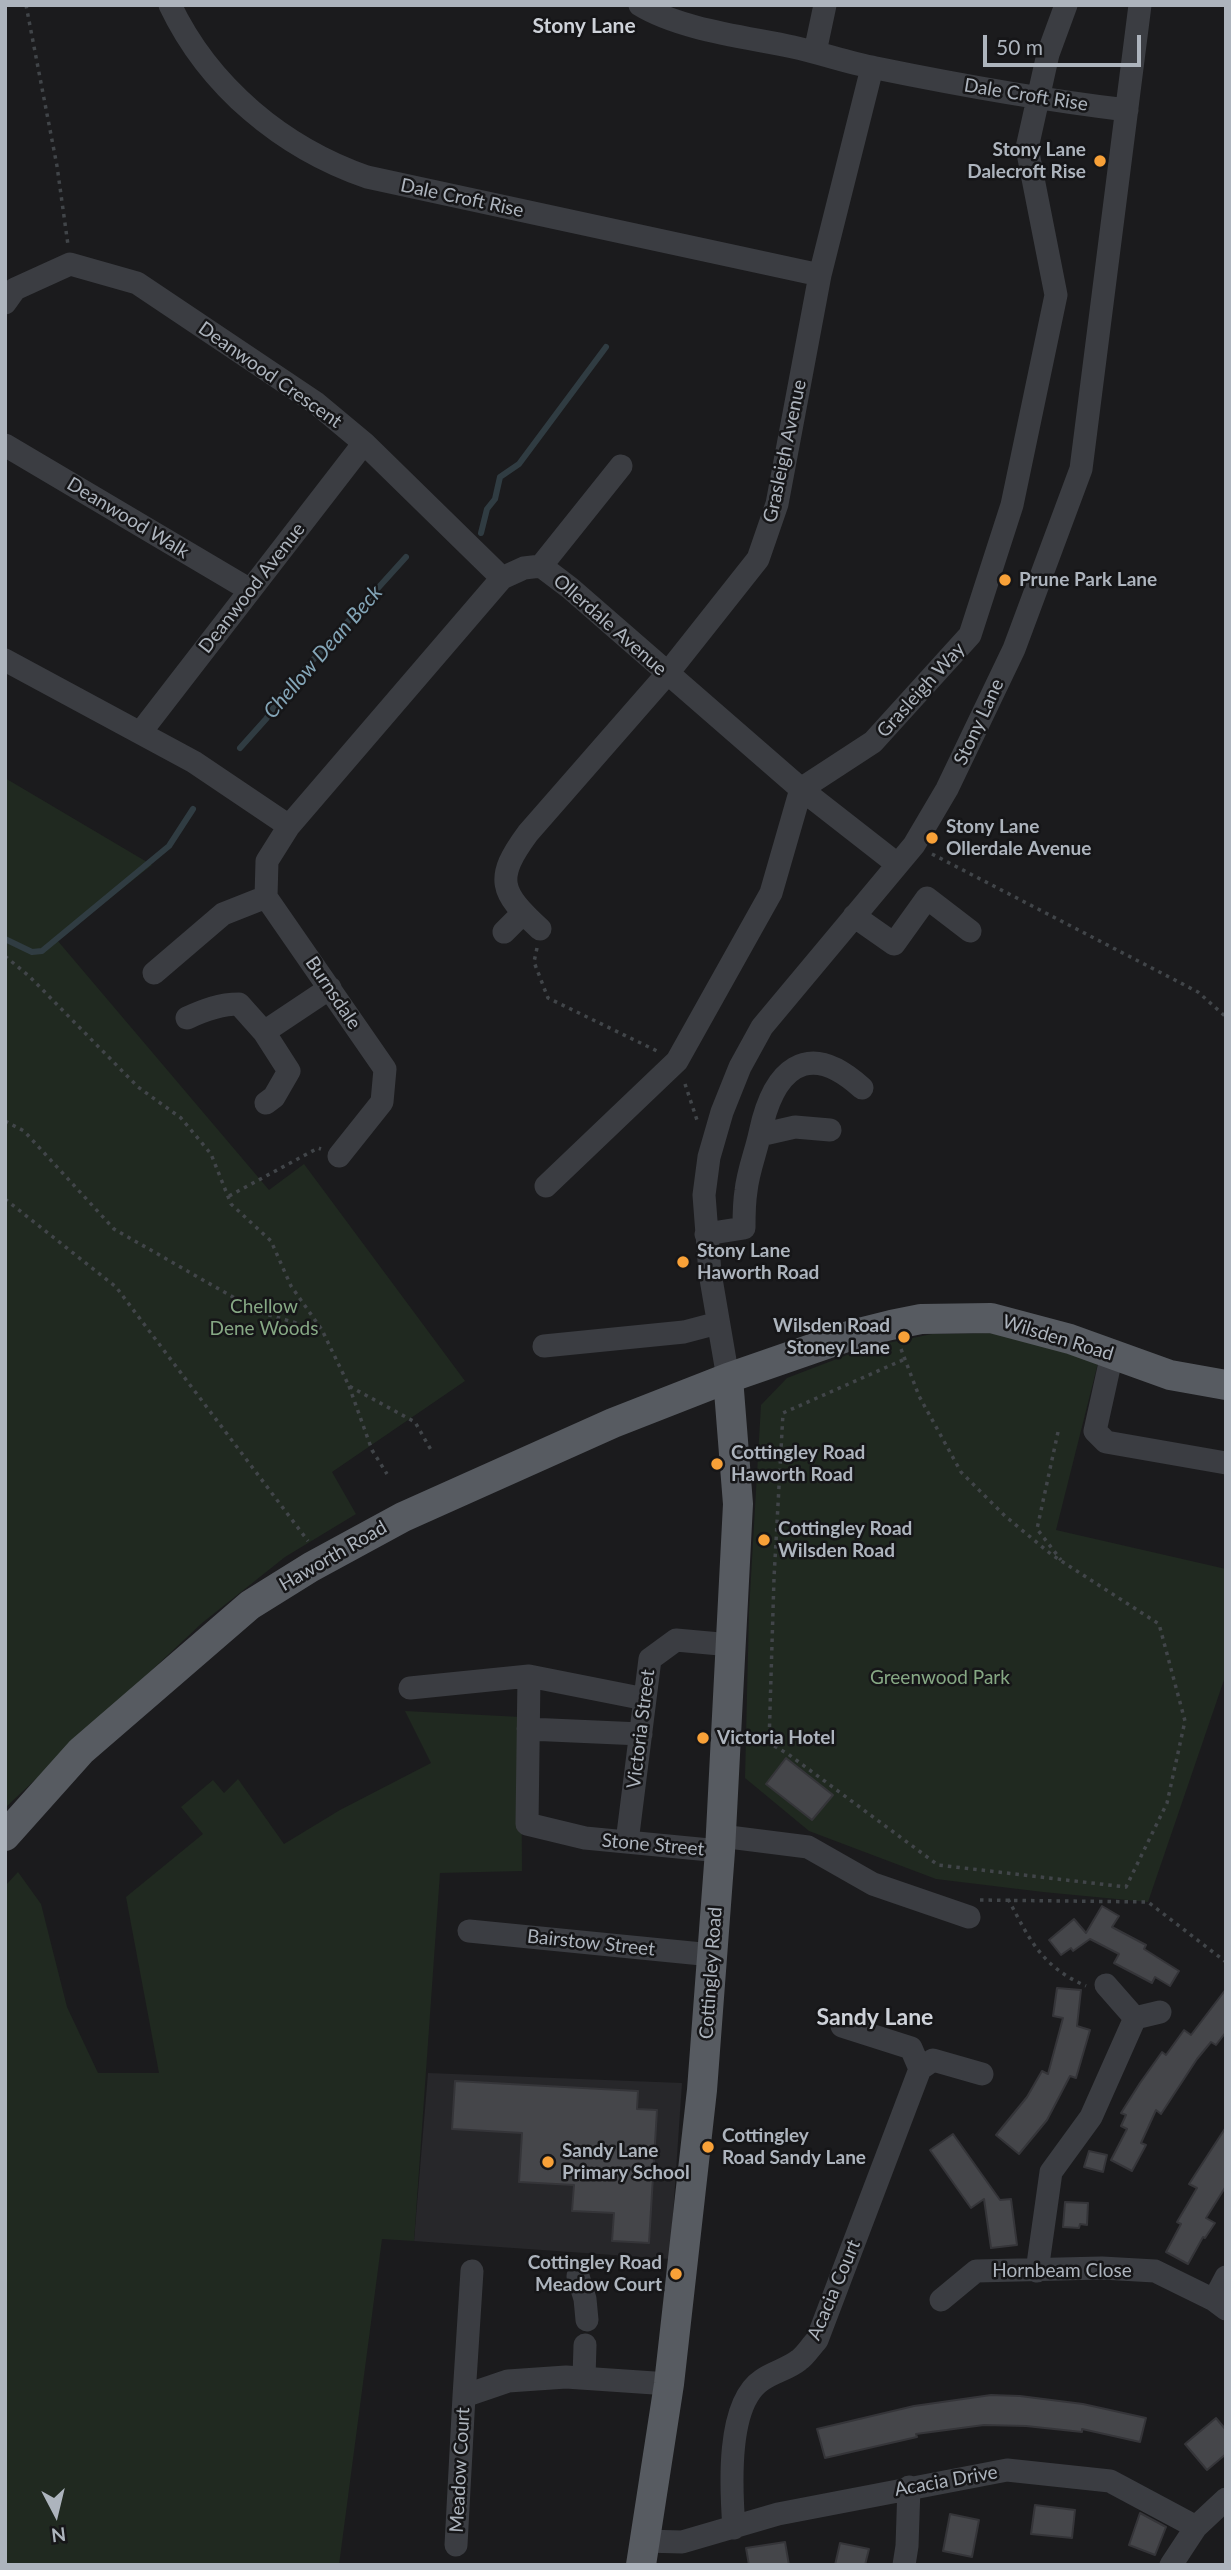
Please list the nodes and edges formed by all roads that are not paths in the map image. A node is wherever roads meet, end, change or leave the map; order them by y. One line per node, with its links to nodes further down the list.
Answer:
1 (170, 5): 10 (street, Dale Croft Rise)
2 (640, 5): 6 (street, Dale Croft Rise)
3 (825, 5): 6 (street)
4 (1066, 5): 8 (street, Grasleigh Way)
5 (1140, 5): 9 (street, Stony Lane)
6 (815, 52): 7 (street, Dale Croft Rise)
7 (872, 68): 8 (street, Dale Croft Rise); 10 (street, Grasleigh Avenue)
8 (1038, 99): 9 (street, Dale Croft Rise); 21 (street, Grasleigh Way)
9 (1127, 110): 23 (street, Stony Lane)
10 (820, 275): 19 (street, Grasleigh Avenue)
11 (5, 303): 12 (street, Deanwood Crescent)
12 (364, 443): 16 (street, Deanwood Crescent); 17 (street, Deanwood Avenue)
13 (5, 445): 17 (street, Deanwood Walk)
14 (621, 466): 15 (street)
15 (541, 566): 16 (street, Ollerdale Avenue); 19 (street, Ollerdale Avenue)
16 (502, 578): 22 (street)
17 (250, 590): 20 (street, Deanwood Avenue)
18 (5, 660): 20 (street)
19 (667, 674): 21 (street, Ollerdale Avenue); 25 (street, Grasleigh Avenue)
20 (140, 733): 22 (street)
21 (801, 789): 23 (street, Ollerdale Avenue); 39 (street)
22 (289, 826): 24 (street)
23 (897, 864): 26 (street, Stony Lane)
24 (266, 897): 30 (street); 31 (street, Burnsdale)
25 (523, 913): 27 (street, Grasleigh Avenue); 28 (street)
26 (853, 916): 29 (street); 40 (street, Stony Lane)
27 (540, 929)
28 (504, 932)
29 (970, 932)
30 (154, 973)
31 (330, 988): 33 (street); 38 (street, Burnsdale)
32 (187, 1018): 33 (street)
33 (264, 1031): 35 (street)
34 (862, 1088): 37 (street)
35 (266, 1103)
36 (830, 1130): 37 (street)
37 (760, 1135): 40 (street)
38 (339, 1156)
39 (546, 1186)
40 (706, 1234): 41 (street, Stony Lane)
41 (718, 1323): 42 (street); 44 (street, Stony Lane)
42 (544, 1346)
43 (1112, 1354): 44 (main road, Wilsden Road); 45 (main road, Wilsden Road); 46 (street)
44 (728, 1378): 47 (main road, Cottingley Road); 53 (main road, Haworth Road)
45 (1226, 1385)
46 (1226, 1463)
47 (731, 1645): 50 (street, Victoria Street); 55 (main road, Cottingley Road)
48 (529, 1676): 49 (street); 50 (street); 51 (street)
49 (410, 1688)
50 (645, 1699): 52 (street, Victoria Street)
51 (528, 1728): 52 (street); 54 (street, Stone Street)
52 (641, 1734): 54 (street, Victoria Street)
53 (5, 1836)
54 (626, 1842): 55 (street, Stone Street)
55 (720, 1844): 56 (street, Stone Street); 58 (main road, Cottingley Road)
56 (973, 1909)
57 (469, 1931): 58 (street, Bairstow Street)
58 (712, 1955): 74 (main road, Cottingley Road)
59 (1106, 1985): 61 (street)
60 (1160, 2012): 61 (street)
61 (1135, 2018): 66 (street)
62 (842, 2025): 63 (street)
63 (920, 2069): 64 (street); 79 (street, Acacia Court)
64 (982, 2074)
65 (472, 2271): 75 (street, Meadow Court)
66 (1037, 2271): 69 (street, Hornbeam Close); 70 (street, Hornbeam Close)
67 (579, 2276): 71 (street)
68 (1226, 2277): 70 (street)
69 (941, 2300)
70 (1220, 2304)
71 (587, 2320)
72 (585, 2344): 73 (street)
73 (584, 2378): 74 (street, Meadow Court); 75 (street, Meadow Court)
74 (669, 2384): 81 (main road, Cottingley Road)
75 (464, 2396): 80 (street, Meadow Court)
76 (909, 2487): 78 (street, Acacia Drive); 79 (street, Acacia Drive); 82 (street)
77 (1226, 2499): 78 (street)
78 (1196, 2527): 83 (street)
79 (734, 2528): 81 (street, Acacia Drive)
80 (456, 2545)
81 (642, 2553)
82 (904, 2565)
83 (1171, 2565)

